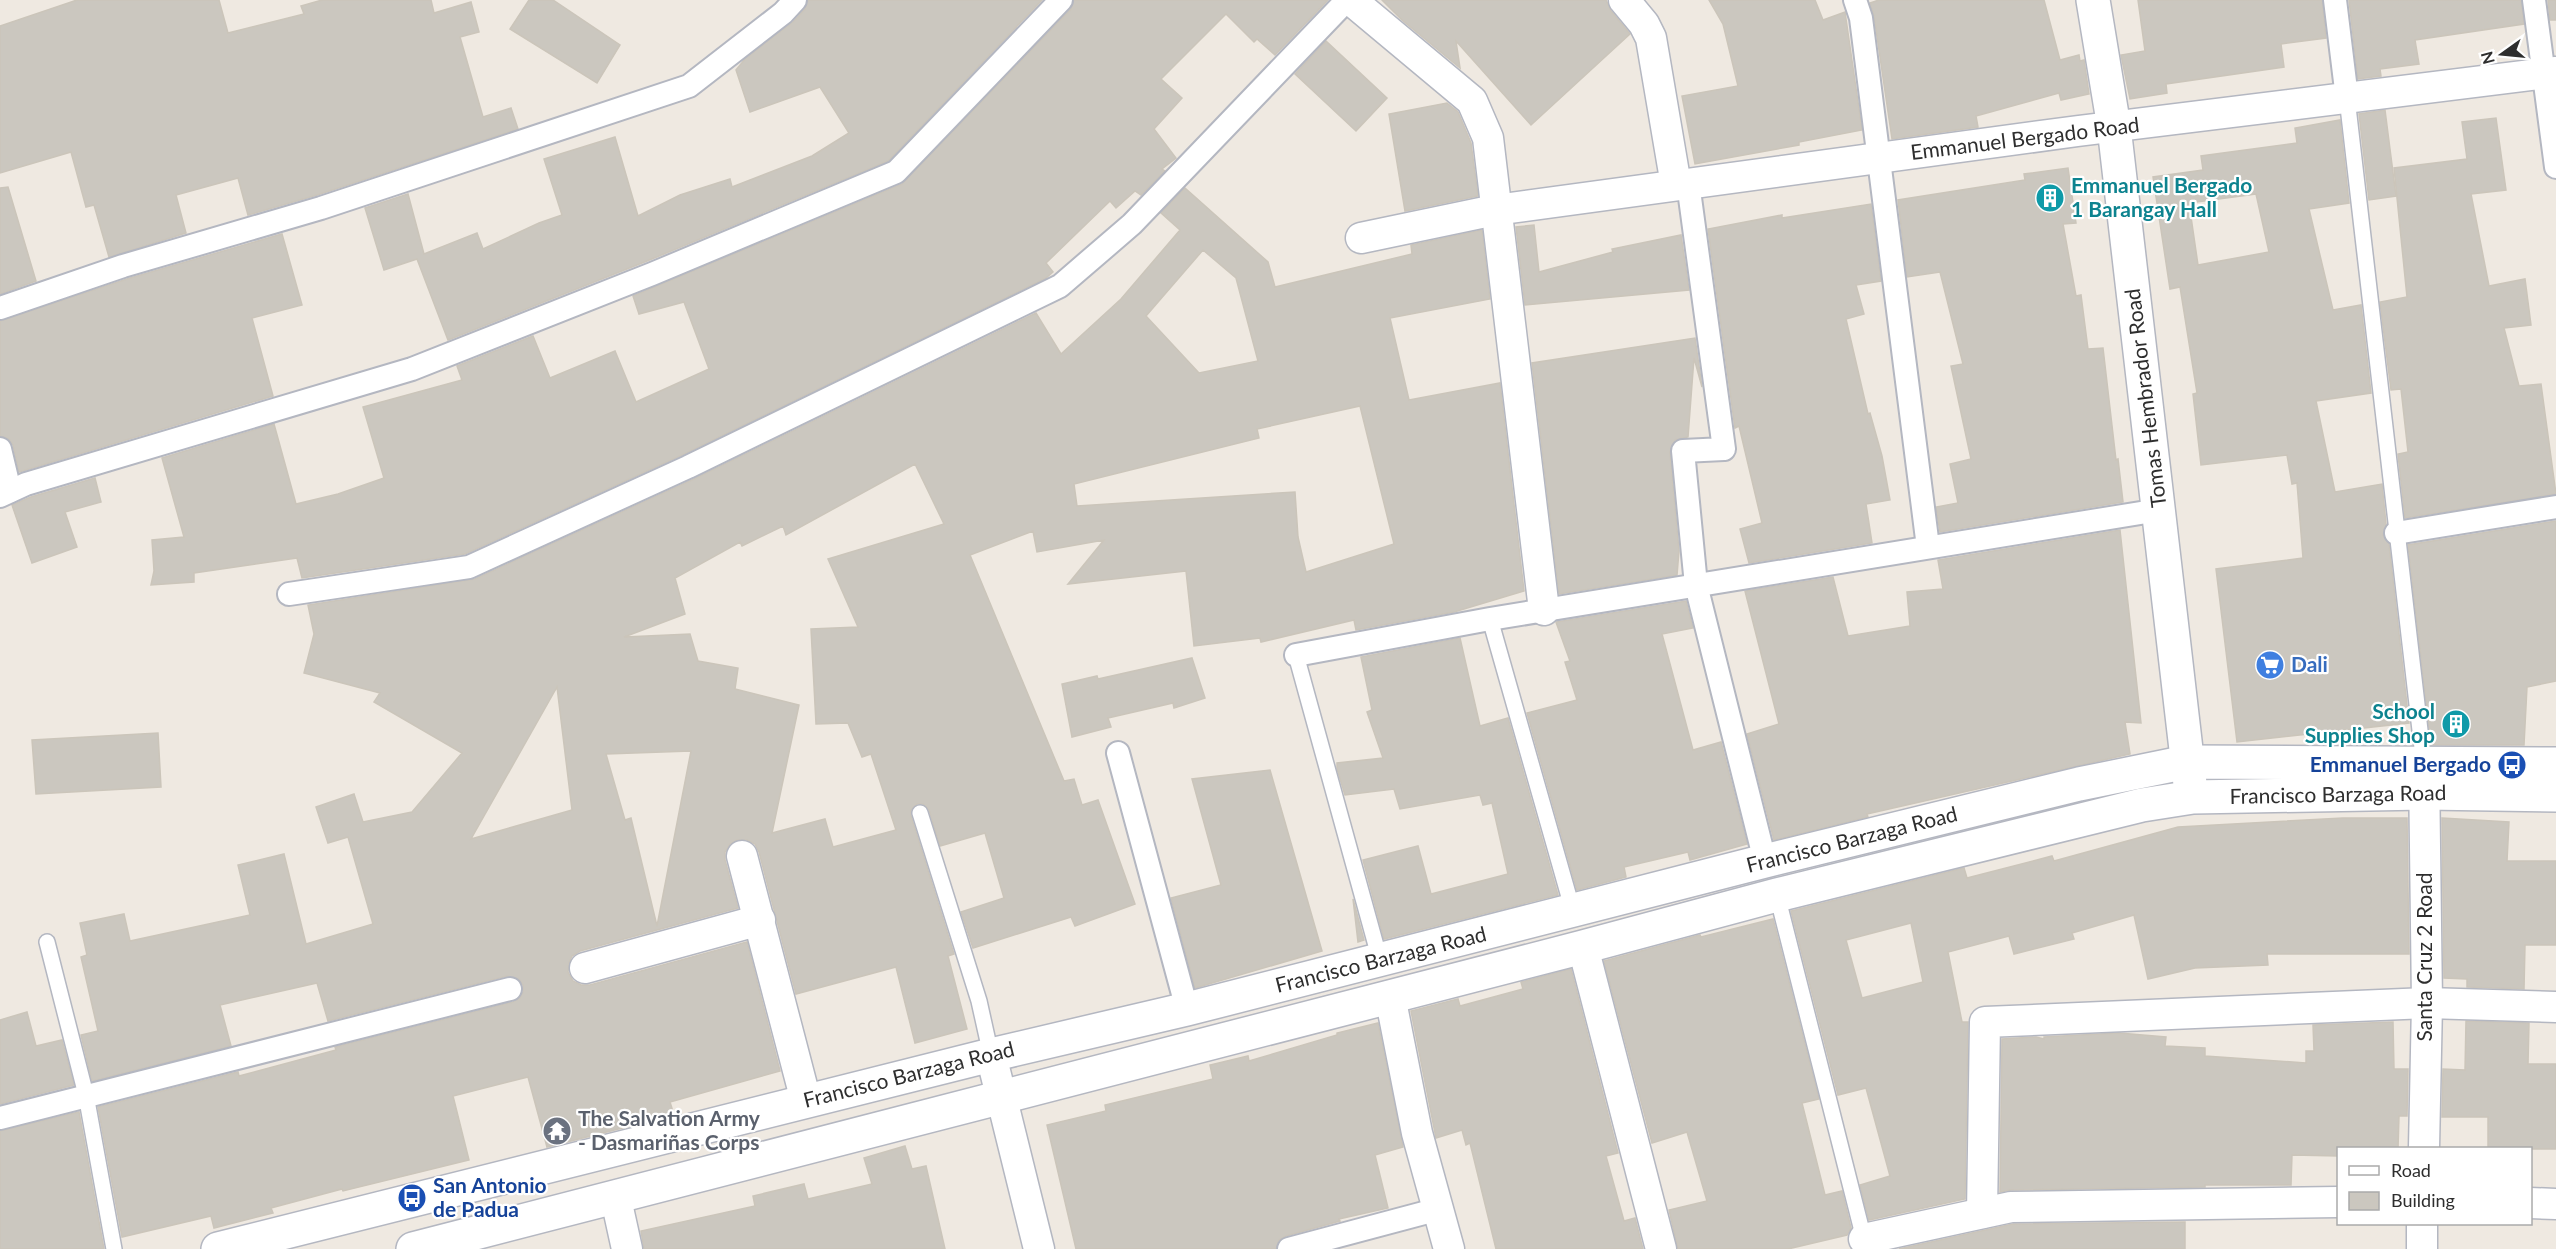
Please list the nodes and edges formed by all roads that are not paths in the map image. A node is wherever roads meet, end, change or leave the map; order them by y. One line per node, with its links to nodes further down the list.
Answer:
1 (795, 0): 17 (street)
2 (1061, 0): 19 (street)
3 (1349, 0): 15 (street); 25 (street)
4 (1624, 0): 14 (street)
5 (1855, 0): 12 (street)
6 (2093, 0): 11 (street, Tomas Hembrador Road)
7 (2335, 0): 10 (street)
8 (2534, 0): 9 (street)
9 (2551, 72): 10 (street, Emmanuel Bergado Road); 13 (street)
10 (2347, 98): 11 (street, Emmanuel Bergado Road); 22 (lane)
11 (2114, 127): 12 (street, Emmanuel Bergado Road); 21 (street, Tomas Hembrador Road)
12 (1878, 158): 14 (street, Emmanuel Bergado Road); 23 (street)
13 (2556, 167)
14 (1682, 184): 15 (street, Emmanuel Bergado Road); 24 (street)
15 (1495, 210): 16 (street, Emmanuel Bergado Road); 26 (street)
16 (1361, 238)
17 (0, 308)
18 (0, 448): 19 (street)
19 (5, 493)
20 (2556, 507): 22 (street)
21 (2159, 510): 23 (street); 30 (street, Tomas Hembrador Road)
22 (2396, 533): 32 (lane)
23 (1928, 547): 24 (street)
24 (1696, 585): 26 (street); 37 (street)
25 (290, 594)
26 (1544, 610): 27 (street)
27 (1490, 619): 28 (street); 39 (lane)
28 (1296, 655): 43 (lane)
29 (1118, 753): 49 (street)
30 (2187, 762): 32 (street, Francisco Barzaga Road); 34 (street, Tomas Hembrador Road); 37 (street, Francisco Barzaga Road)
31 (2556, 764): 32 (street, Francisco Barzaga Road)
32 (2424, 779): 33 (street, Francisco Barzaga Road); 34 (street, Francisco Barzaga Road); 47 (street, Santa Cruz 2 Road)
33 (2556, 795)
34 (2193, 797): 38 (street, Francisco Barzaga Road)
35 (920, 813): 50 (lane)
36 (742, 856): 40 (street)
37 (1766, 861): 39 (street, Francisco Barzaga Road)
38 (1777, 895): 42 (street, Francisco Barzaga Road); 63 (lane)
39 (1573, 911): 43 (street, Francisco Barzaga Road)
40 (760, 920): 44 (street); 53 (street)
41 (47, 942): 51 (lane)
42 (1583, 947): 46 (street, Francisco Barzaga Road); 71 (street)
43 (1380, 960): 49 (street, Francisco Barzaga Road)
44 (585, 968)
45 (510, 989): 51 (street)
46 (1390, 996): 52 (street, Francisco Barzaga Road); 60 (street)
47 (2427, 1003): 48 (street); 55 (street, Santa Cruz 2 Road); 61 (street)
48 (2556, 1007)
49 (1187, 1009): 50 (street, Francisco Barzaga Road)
50 (991, 1055): 52 (street); 53 (street, Francisco Barzaga Road)
51 (86, 1095): 54 (street); 64 (lane)
52 (1001, 1097): 56 (street, Francisco Barzaga Road); 68 (street)
53 (806, 1101): 65 (street, Francisco Barzaga Road)
54 (0, 1118)
55 (2424, 1147)
56 (615, 1198): 66 (street, Francisco Barzaga Road); 67 (street)
57 (2337, 1202): 61 (street)
58 (2532, 1203): 59 (street)
59 (2556, 1204)
60 (1439, 1209): 69 (street); 70 (street)
61 (1982, 1213): 63 (street)
62 (2422, 1225): 72 (street)
63 (1864, 1239)
64 (114, 1249)
65 (218, 1249)
66 (413, 1249)
67 (627, 1249)
68 (1039, 1249)
69 (1289, 1249)
70 (1449, 1249)
71 (1661, 1249)
72 (2422, 1249)

